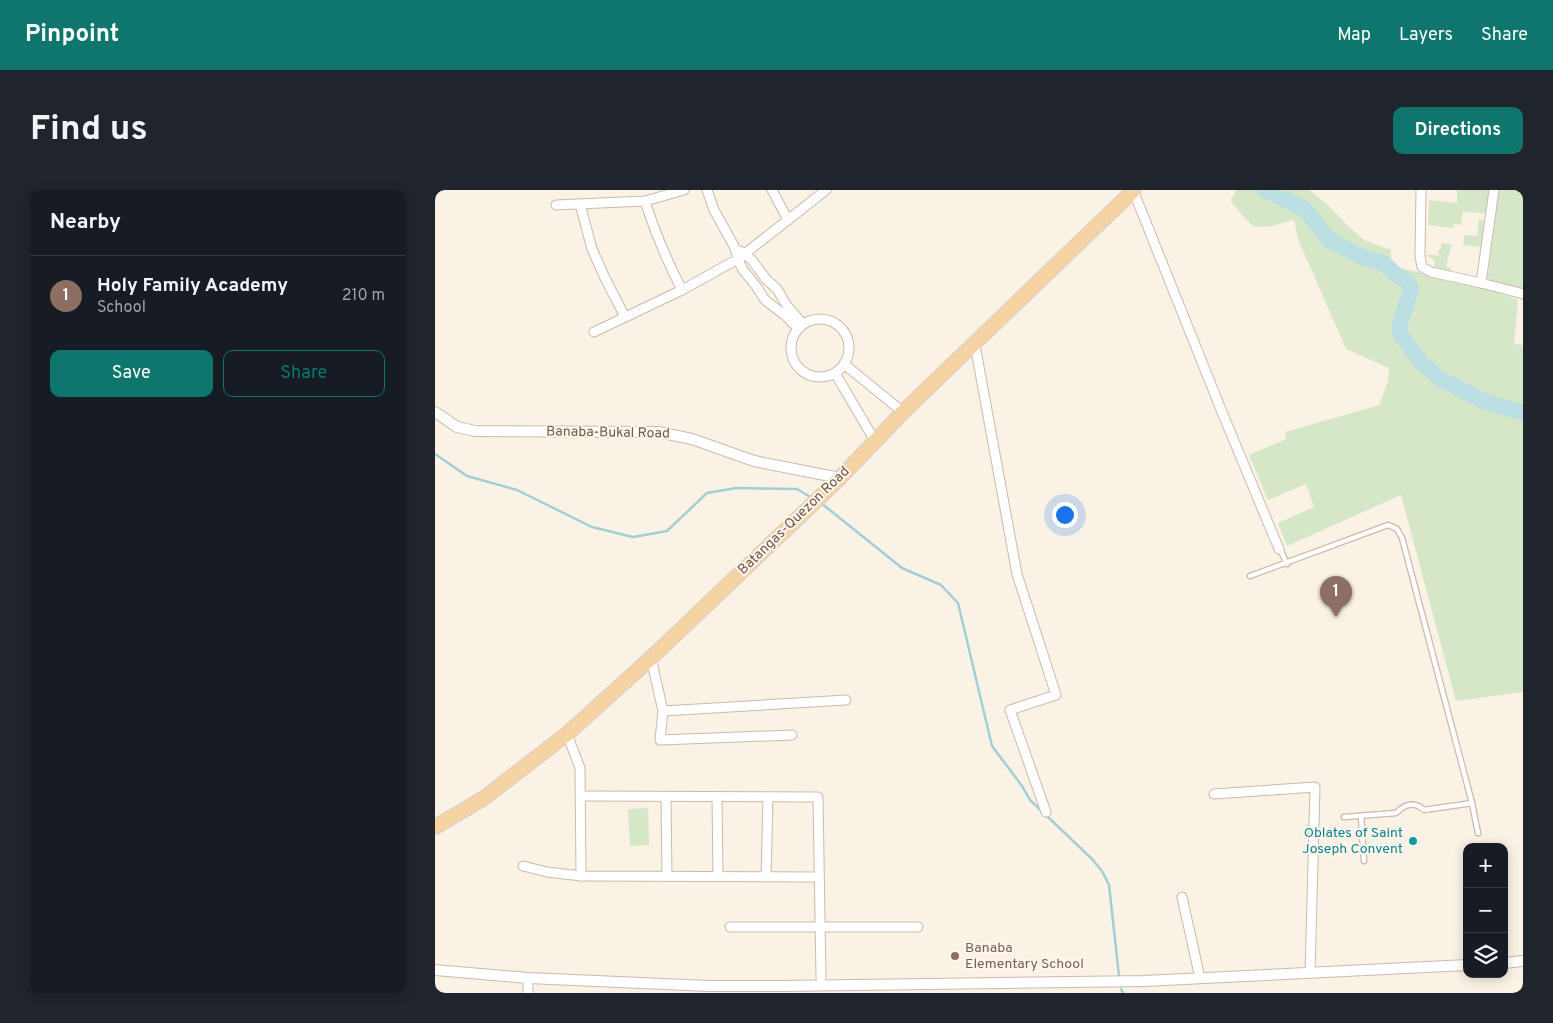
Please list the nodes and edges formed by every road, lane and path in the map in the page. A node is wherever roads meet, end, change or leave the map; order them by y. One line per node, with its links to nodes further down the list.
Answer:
1 (685, 190): 8 (street)
2 (707, 190): 12 (street)
3 (772, 190): 11 (street)
4 (826, 190): 11 (street)
5 (1133, 190): 21 (main road, Batangas-Quezon Road); 28 (street)
6 (1421, 190): 14 (street)
7 (1494, 190): 14 (street)
8 (645, 201): 9 (street); 16 (street)
9 (580, 204): 10 (street); 18 (street)
10 (556, 205)
11 (788, 220): 12 (street)
12 (741, 256): 13 (street); 15 (street); 16 (street)
13 (765, 279): 15 (street); 19 (street)
14 (1481, 283): 17 (street)
15 (757, 286): 19 (street)
16 (682, 290): 18 (street)
17 (1523, 294)
18 (625, 318): 20 (street)
19 (801, 326): 22 (street); 23 (street)
20 (595, 332)
21 (975, 345): 25 (main road, Batangas-Quezon Road); 42 (street)
22 (845, 364): 23 (street); 25 (street)
23 (835, 373): 26 (street)
24 (435, 412): 27 (street, Banaba-Bukal Road)
25 (903, 412): 26 (main road, Batangas-Quezon Road)
26 (875, 441): 27 (main road, Batangas-Quezon Road)
27 (840, 478): 31 (main road, Batangas-Quezon Road)
28 (1279, 549): 29 (lane)
29 (1287, 564): 30 (lane); 41 (lane)
30 (1250, 576)
31 (651, 658): 33 (street); 34 (main road, Batangas-Quezon Road)
32 (846, 700): 33 (street)
33 (663, 711): 35 (street)
34 (567, 734): 37 (street); 45 (main road, Batangas-Quezon Road)
35 (792, 735)
36 (1214, 794): 62 (street)
37 (581, 796): 38 (street); 49 (street)
38 (666, 798): 39 (street); 50 (street)
39 (717, 798): 40 (street); 51 (street)
40 (768, 798): 52 (street); 53 (street)
41 (1472, 803): 43 (lane); 46 (lane)
42 (1046, 812)
43 (1361, 816): 44 (lane); 47 (lane)
44 (1344, 817)
45 (435, 827)
46 (1478, 834)
47 (1364, 861)
48 (523, 866): 49 (street)
49 (581, 876): 50 (street)
50 (667, 876): 51 (street)
51 (718, 876): 52 (street)
52 (766, 876): 53 (street)
53 (818, 877): 56 (street)
54 (1183, 897): 65 (street)
55 (730, 927): 56 (street)
56 (819, 927): 57 (street); 64 (street)
57 (919, 927)
58 (1523, 961): 59 (street)
59 (1508, 963)
60 (1463, 965): 62 (street)
61 (435, 970): 63 (street)
62 (1310, 973): 65 (street)
63 (528, 978): 66 (street); 68 (street)
64 (821, 978)
65 (1200, 978): 67 (street)
66 (709, 990): 67 (street)
67 (781, 990)
68 (528, 993)

